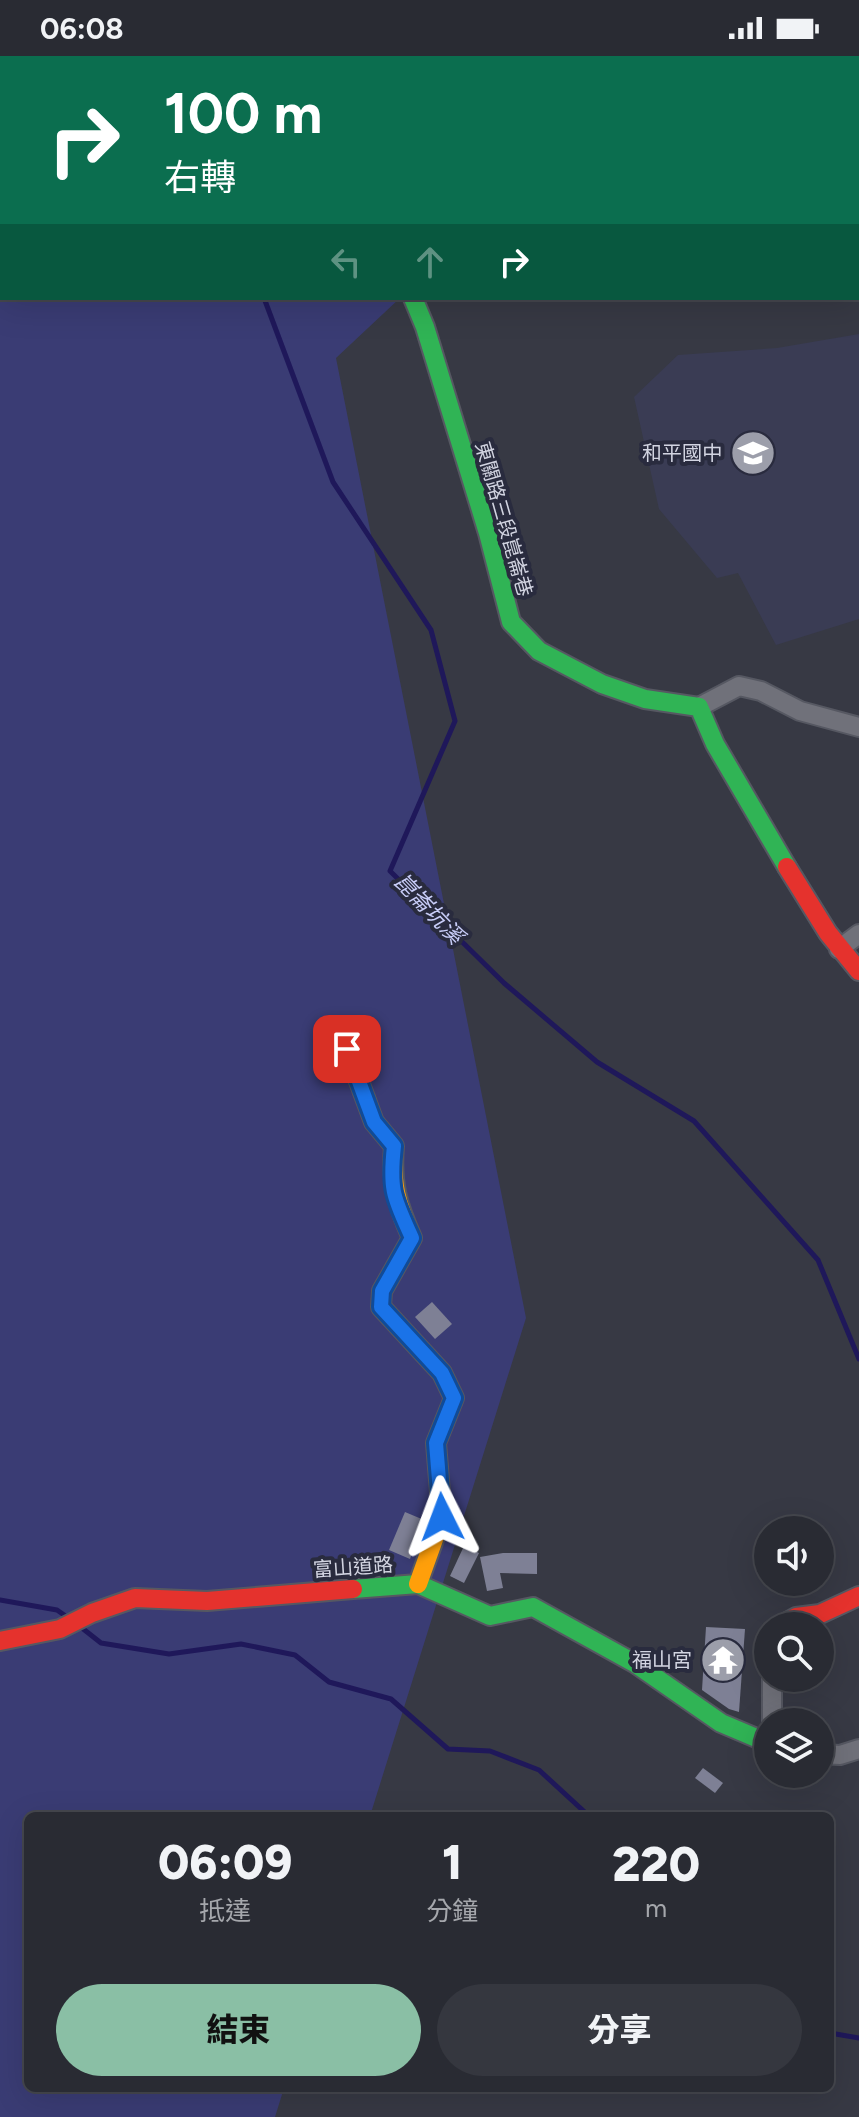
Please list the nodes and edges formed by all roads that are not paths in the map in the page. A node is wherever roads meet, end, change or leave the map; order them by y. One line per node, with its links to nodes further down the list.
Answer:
1 (414, 300): 2 (street, 東關路三段崑崙巷)
2 (699, 707): 3 (street); 5 (street)
3 (859, 727)
4 (859, 934): 5 (street)
5 (839, 949): 6 (street)
6 (859, 971)
7 (347, 1049): 8 (street)
8 (418, 1584): 11 (street, 富山道路); 12 (street, 富山道路)
9 (859, 1596): 10 (street)
10 (824, 1612)
11 (0, 1641)
12 (754, 1737)
13 (859, 1749): 14 (street)
14 (834, 1755)

